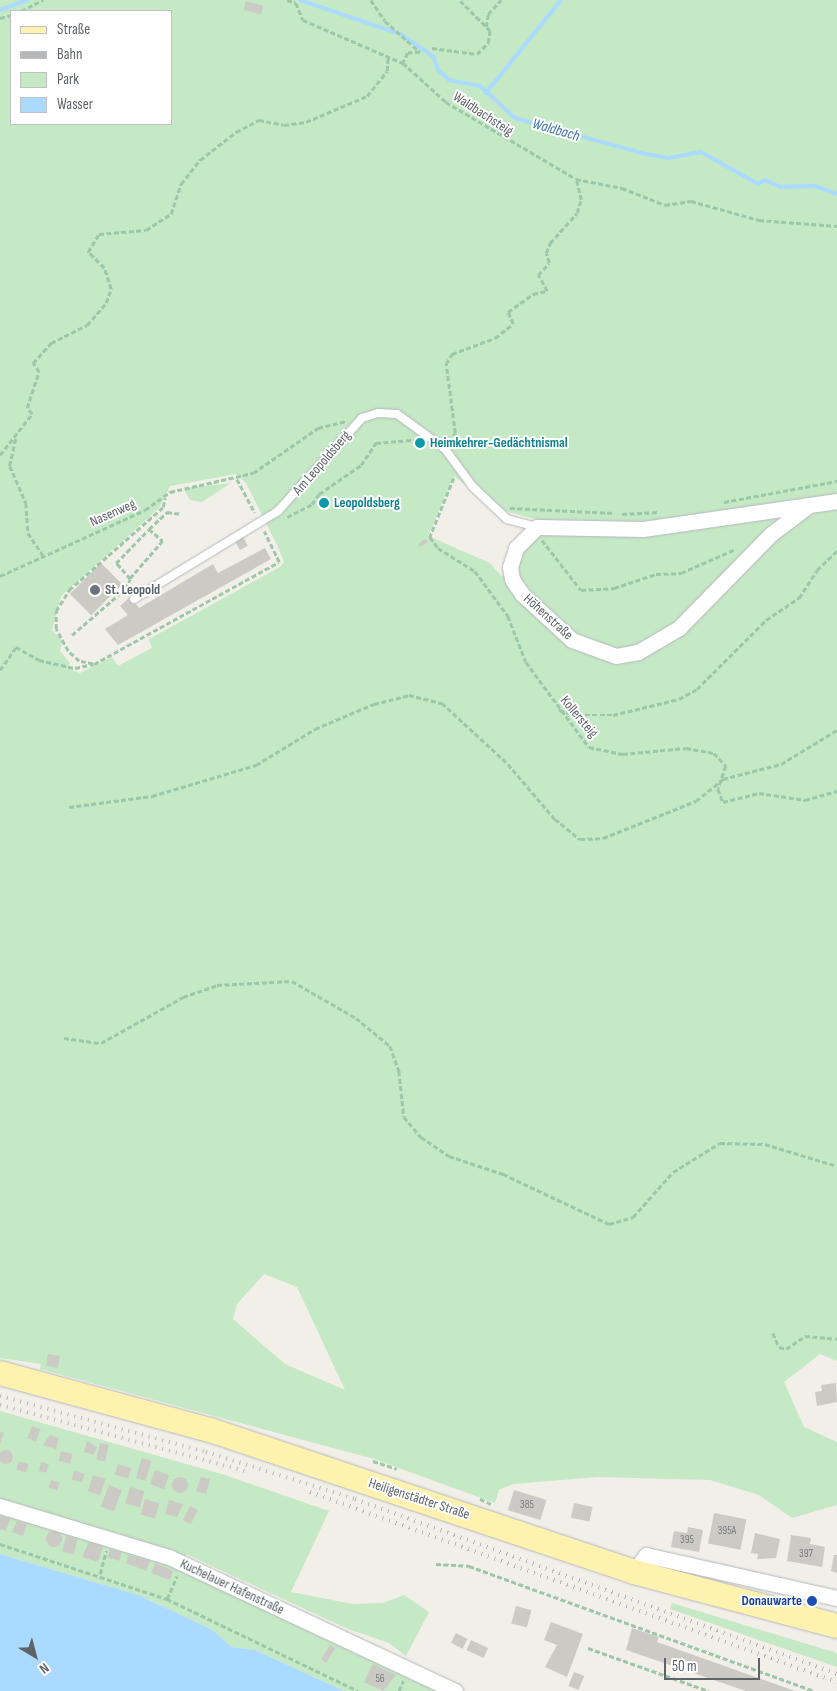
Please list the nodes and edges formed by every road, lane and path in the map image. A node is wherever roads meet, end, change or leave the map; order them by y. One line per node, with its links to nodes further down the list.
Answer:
1 (43, 0): 6 (path)
2 (288, 0): 9 (path, Waldbachsteig)
3 (371, 0): 10 (path)
4 (459, 0): 7 (path)
5 (501, 0): 7 (path)
6 (23, 10)
7 (486, 27): 8 (path)
8 (432, 48)
9 (388, 56): 10 (path, Waldbachsteig); 15 (path)
10 (403, 63): 11 (path, Waldbachsteig)
11 (576, 179): 12 (path, Waldbachsteig); 16 (path)
12 (837, 226)
13 (362, 418): 14 (lane, Am Leopoldsberg); 20 (path, Nasenweg); 38 (lane, Am Leopoldsberg)
14 (422, 432): 16 (lane, Am Leopoldsberg); 27 (path)
15 (16, 438): 17 (path); 35 (path)
16 (445, 449): 18 (lane, Am Leopoldsberg)
17 (0, 455)
18 (458, 467): 23 (lane, Am Leopoldsberg); 42 (path, Kollersteig)
19 (837, 481): 22 (path)
20 (165, 497): 35 (path, Nasenweg); 40 (path)
21 (837, 501): 24 (street, Höhenstraße)
22 (718, 503)
23 (496, 506): 25 (path); 29 (lane, Am Leopoldsberg)
24 (808, 506): 29 (street, Höhenstraße); 29 (street, Höhenstraße)
25 (663, 511)
26 (182, 514): 31 (path)
27 (279, 520)
28 (271, 524): 30 (path)
29 (538, 527): 32 (path)
30 (263, 528)
31 (149, 529): 37 (path); 37 (path)
32 (744, 544)
33 (837, 551): 42 (path)
34 (278, 556): 40 (path)
35 (45, 558): 36 (path, Nasenweg)
36 (0, 576)
37 (130, 578): 39 (path)
38 (134, 599)
39 (72, 635)
40 (94, 664): 41 (path)
41 (0, 670)
42 (557, 709): 44 (path, Kollersteig)
43 (837, 730): 44 (path)
44 (724, 779): 45 (path, Kollersteig); 46 (path)
45 (837, 791)
46 (69, 807)
47 (64, 1038): 48 (path)
48 (837, 1166)
49 (773, 1333): 50 (path)
50 (837, 1340)
51 (0, 1373): 61 (main road, Heiligenstädter Straße)
52 (373, 1461): 53 (path)
53 (397, 1469)
54 (480, 1499): 55 (path)
55 (490, 1503)
56 (0, 1506): 57 (street, Kuchelauer Hafenstraße)
57 (110, 1540): 59 (street, Kuchelauer Hafenstraße); 62 (path)
58 (0, 1544): 62 (path)
59 (183, 1564): 64 (path); 68 (street, Kuchelauer Hafenstraße)
60 (436, 1564): 70 (path)
61 (634, 1572): 63 (street); 65 (main road, Heiligenstädter Straße)
62 (100, 1574): 64 (path)
63 (837, 1598)
64 (167, 1599): 67 (path)
65 (837, 1626)
66 (588, 1648): 69 (path)
67 (358, 1691)
68 (455, 1691)
69 (709, 1691)
70 (814, 1691)

